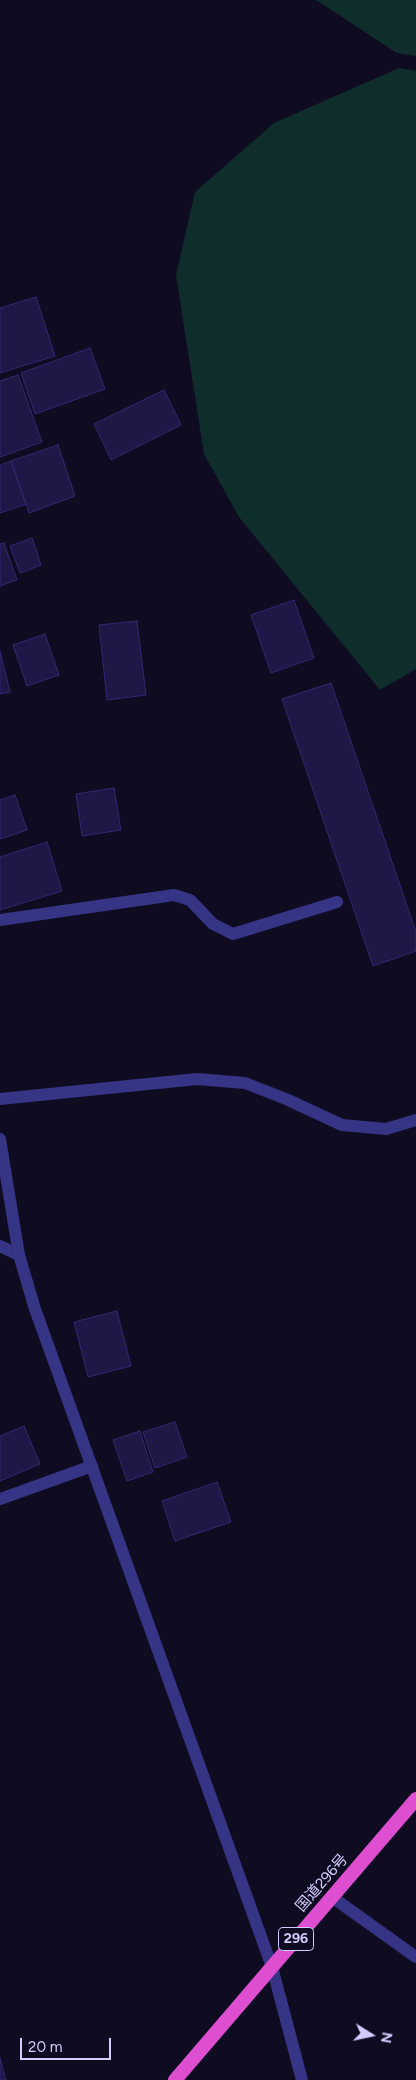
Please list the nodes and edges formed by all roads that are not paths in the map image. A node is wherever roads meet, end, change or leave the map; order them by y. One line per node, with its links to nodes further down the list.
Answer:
1 (337, 902): 2 (street)
2 (0, 920)
3 (0, 1099): 4 (street)
4 (416, 1120)
5 (0, 1139): 7 (street)
6 (0, 1246): 7 (street)
7 (18, 1255): 8 (street)
8 (92, 1466): 9 (street); 13 (street)
9 (0, 1499)
10 (416, 1799): 11 (highway, 国道296号 / 296)
11 (332, 1896): 12 (street); 13 (highway, 国道296号 / 296)
12 (416, 1957)
13 (272, 1967): 14 (highway, 国道296号 / 296); 15 (street)
14 (175, 2080)
15 (302, 2080)

